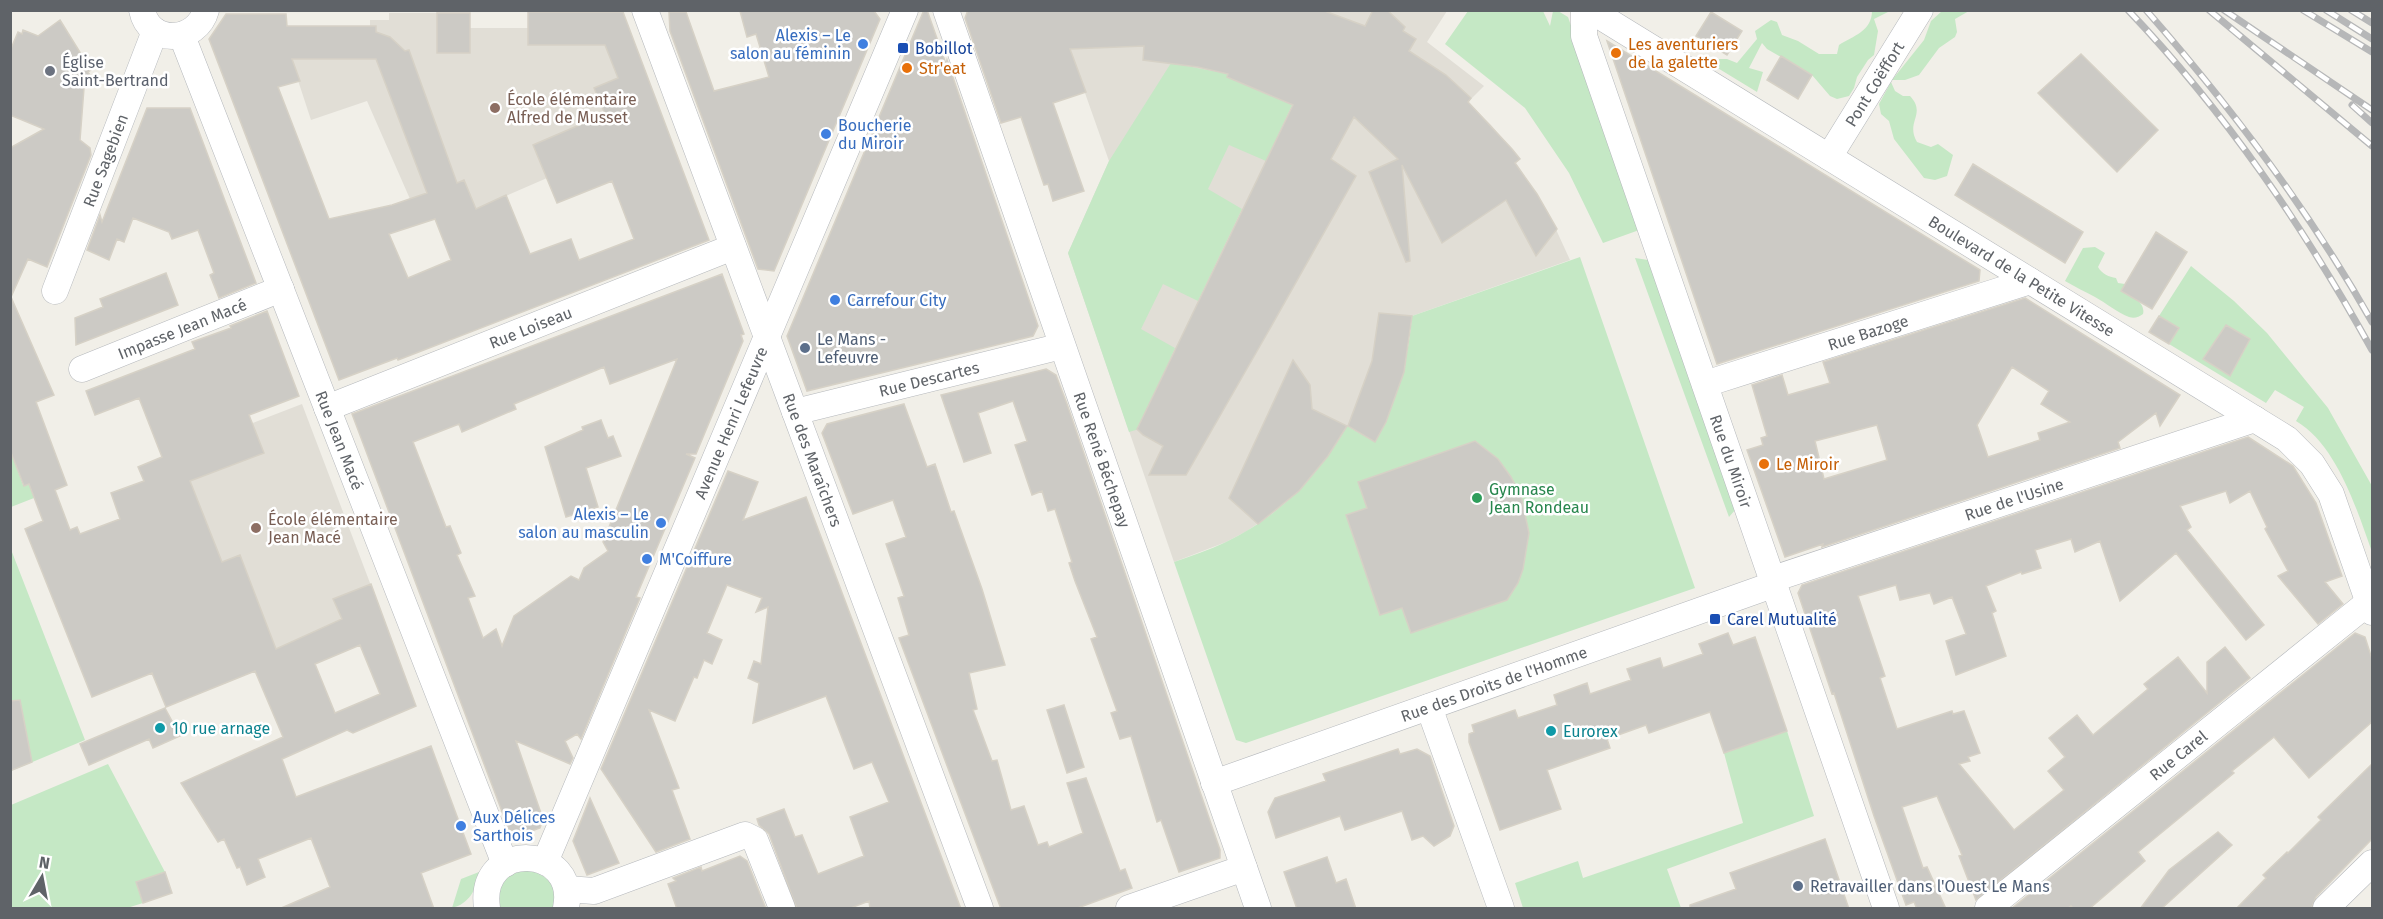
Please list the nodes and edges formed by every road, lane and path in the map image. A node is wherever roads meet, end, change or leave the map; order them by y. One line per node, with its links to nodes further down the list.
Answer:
1 (206, 10): 9 (street)
2 (645, 10): 11 (street, Rue des Maraîchers)
3 (905, 10): 15 (street, Avenue Henri Lefeuvre)
4 (946, 10): 16 (street, Rue René Béchepay)
5 (1584, 10): 18 (street, Rue du Miroir)
6 (1590, 10): 10 (street, Boulevard de la Petite Vitesse)
7 (1920, 10): 10 (street, Pont Coëffort)
8 (148, 21): 9 (street); 14 (street, Rue Sagebien)
9 (182, 36): 13 (street, Rue Jean Macé)
10 (1829, 157): 12 (street, Boulevard de la Petite Vitesse)
11 (734, 247): 15 (street, Rue des Maraîchers); 19 (street, Rue Loiseau)
12 (2030, 281): 18 (street, Rue Bazoge); 21 (street, Boulevard de la Petite Vitesse)
13 (281, 290): 17 (street, Impasse Jean Macé); 19 (street, Rue Jean Macé)
14 (55, 291)
15 (767, 337): 20 (street, Rue des Maraîchers); 27 (street, Avenue Henri Lefeuvre)
16 (1062, 346): 20 (street, Rue Descartes); 25 (street, Rue René Béchepay)
17 (82, 369)
18 (1705, 384): 22 (street, Rue du Miroir)
19 (327, 408): 26 (street, Rue Jean Macé)
20 (795, 412): 33 (street, Rue des Maraîchers)
21 (2255, 419): 22 (street, Rue de l'Usine); 23 (street, Boulevard de la Petite Vitesse)
22 (1774, 582): 24 (street, Rue des Droits de l'Homme); 37 (street, Rue du Miroir)
23 (2371, 607): 38 (street, Rue Carel)
24 (1429, 707): 25 (street, Rue des Droits de l'Homme); 36 (street)
25 (1214, 783): 29 (street, Rue René Béchepay)
26 (501, 854): 27 (street); 31 (street)
27 (546, 862): 30 (street)
28 (2373, 863): 39 (street)
29 (1244, 868): 34 (street); 35 (street, Rue René Béchepay)
30 (566, 899): 32 (street)
31 (482, 905)
32 (782, 909)
33 (980, 909)
34 (1129, 909)
35 (1258, 909)
36 (1501, 909)
37 (1886, 909)
38 (1988, 909)
39 (2326, 909)

